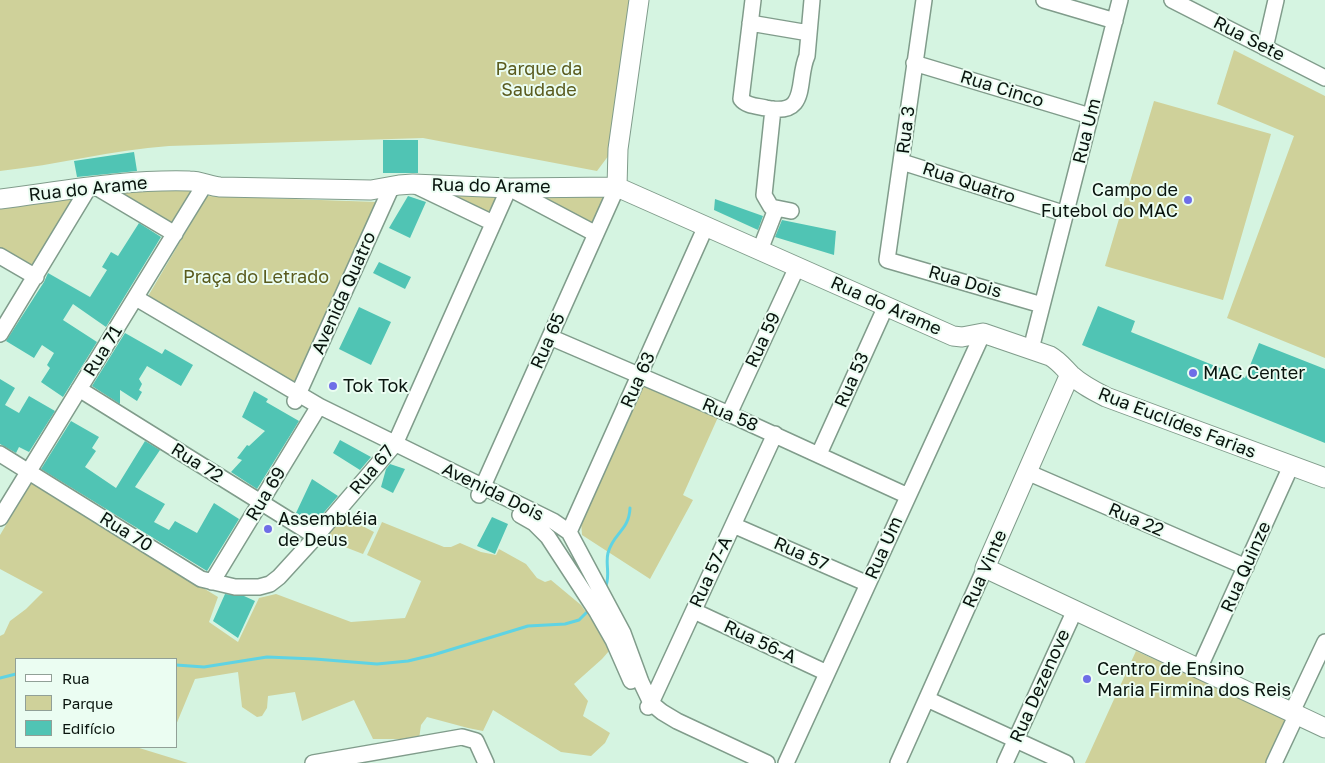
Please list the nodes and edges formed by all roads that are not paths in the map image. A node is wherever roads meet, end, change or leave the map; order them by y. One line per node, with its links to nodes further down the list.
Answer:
1 (639, 0): 21 (main road)
2 (753, 0): 10 (street)
3 (812, 0): 11 (street)
4 (924, 0): 13 (street, Rua 3)
5 (1044, 0): 9 (street)
6 (1120, 0): 9 (street, Rua Um)
7 (1172, 0): 12 (street, Rua Sete)
8 (1276, 0): 12 (street)
9 (1115, 21): 16 (street, Rua Um)
10 (750, 23): 11 (street); 15 (street)
11 (809, 32): 15 (street)
12 (1266, 48): 14 (street, Rua Sete)
13 (914, 63): 16 (street, Rua Cinco); 17 (street, Rua 3)
14 (1325, 78)
15 (773, 109): 25 (street)
16 (1090, 116): 27 (street, Rua Um)
17 (902, 162): 27 (street, Rua Quatro); 34 (street, Rua 3)
18 (205, 184): 20 (main road, Rua do Arame); 23 (main road, Rua do Arame); 30 (street, Rua 71)
19 (413, 184): 22 (main road, Rua do Arame); 23 (main road, Rua do Arame); 28 (street)
20 (92, 187): 24 (main road, Rua do Arame); 30 (street); 36 (street)
21 (617, 187): 22 (main road, Rua do Arame); 29 (main road, Rua do Arame); 31 (street, Rua 65)
22 (509, 188): 28 (street, Rua 67); 31 (street)
23 (383, 193): 48 (street, Avenida Quatro)
24 (0, 199)
25 (776, 209): 26 (street); 32 (street)
26 (791, 211)
27 (1066, 214): 38 (street, Rua Um)
28 (493, 223): 52 (street, Rua 67)
29 (706, 226): 32 (main road, Rua do Arame); 46 (street, Rua 63)
30 (175, 234): 37 (street, Rua 71)
31 (596, 234): 41 (street, Rua 65)
32 (760, 250): 35 (main road, Rua do Arame)
33 (0, 256): 36 (street)
34 (887, 260): 38 (street, Rua Dois)
35 (797, 267): 39 (main road, Rua do Arame); 50 (street, Rua 59)
36 (36, 276): 40 (street)
37 (133, 302): 47 (street, Rua 71); 48 (street, Avenida Dois)
38 (1042, 305): 44 (street, Rua Um)
39 (886, 306): 42 (main road, Rua do Arame); 54 (street, Rua 53)
40 (0, 334)
41 (550, 336): 46 (street, Rua 58); 59 (street, Rua 65)
42 (953, 336): 43 (main road, Rua Euclídes Farias)
43 (979, 340): 44 (main road, Rua Euclídes Farias); 60 (street, Rua Um)
44 (1031, 349): 45 (main road, Rua Euclídes Farias)
45 (1070, 374): 55 (main road, Rua Euclídes Farias); 57 (main road, Rua Vinte)
46 (639, 376): 50 (street, Rua 58); 64 (street, Rua 63)
47 (79, 389): 56 (street, Rua 71); 61 (street, Rua 72)
48 (297, 397): 49 (street, Avenida Dois)
49 (316, 409): 52 (street, Avenida Dois); 61 (street, Rua 69)
50 (729, 414): 51 (street, Rua 58)
51 (775, 434): 54 (street, Rua 58); 63 (street, Rua 57-A)
52 (392, 447): 59 (street, Avenida Dois); 65 (street, Rua 67)
53 (0, 454): 56 (street, Rua 70)
54 (819, 454): 60 (street, Rua 58)
55 (1291, 466): 58 (main road, Rua Euclídes Farias); 66 (street, Rua Quinze)
56 (28, 472): 62 (street, Rua 71); 68 (street, Rua 70)
57 (1027, 472): 66 (street, Rua 22); 67 (main road, Rua Vinte)
58 (1325, 478)
59 (481, 491): 64 (street, Avenida Dois); 71 (street, Avenida Dois)
60 (908, 496): 69 (street, Rua Um)
61 (261, 503): 65 (street, Rua 72); 68 (street, Rua 69)
62 (0, 518)
63 (733, 524): 69 (street, Rua 57); 73 (street, Rua 57-A)
64 (569, 532): 71 (street, Avenida Dois)
65 (315, 536): 70 (street, Rua 67)
66 (1246, 567): 75 (street, Rua Quinze)
67 (985, 568): 72 (main road); 77 (street, Rua Vinte)
68 (212, 582): 70 (street, Rua 70)
69 (868, 584): 76 (street, Rua Um)
70 (259, 587)
71 (592, 590): 78 (street, Avenida Dois)
72 (1075, 610): 75 (main road); 81 (street, Rua Dezenove)
73 (694, 611): 76 (street, Rua 56-A); 78 (street, Rua 57-A)
74 (1325, 642): 79 (street)
75 (1200, 669): 79 (main road)
76 (827, 674): 86 (street, Rua Um)
77 (927, 699): 81 (street); 87 (street, Rua Vinte)
78 (648, 706): 84 (street, Avenida Dois); 85 (street, Avenida Dois)
79 (1295, 713): 80 (main road); 90 (street)
80 (1325, 728)
81 (1015, 740): 88 (street, Rua Dezenove); 89 (street)
82 (313, 763): 83 (street)
83 (486, 763)
84 (743, 763)
85 (768, 763)
86 (786, 763)
87 (898, 763)
88 (1005, 763)
89 (1066, 763)
90 (1274, 763)

